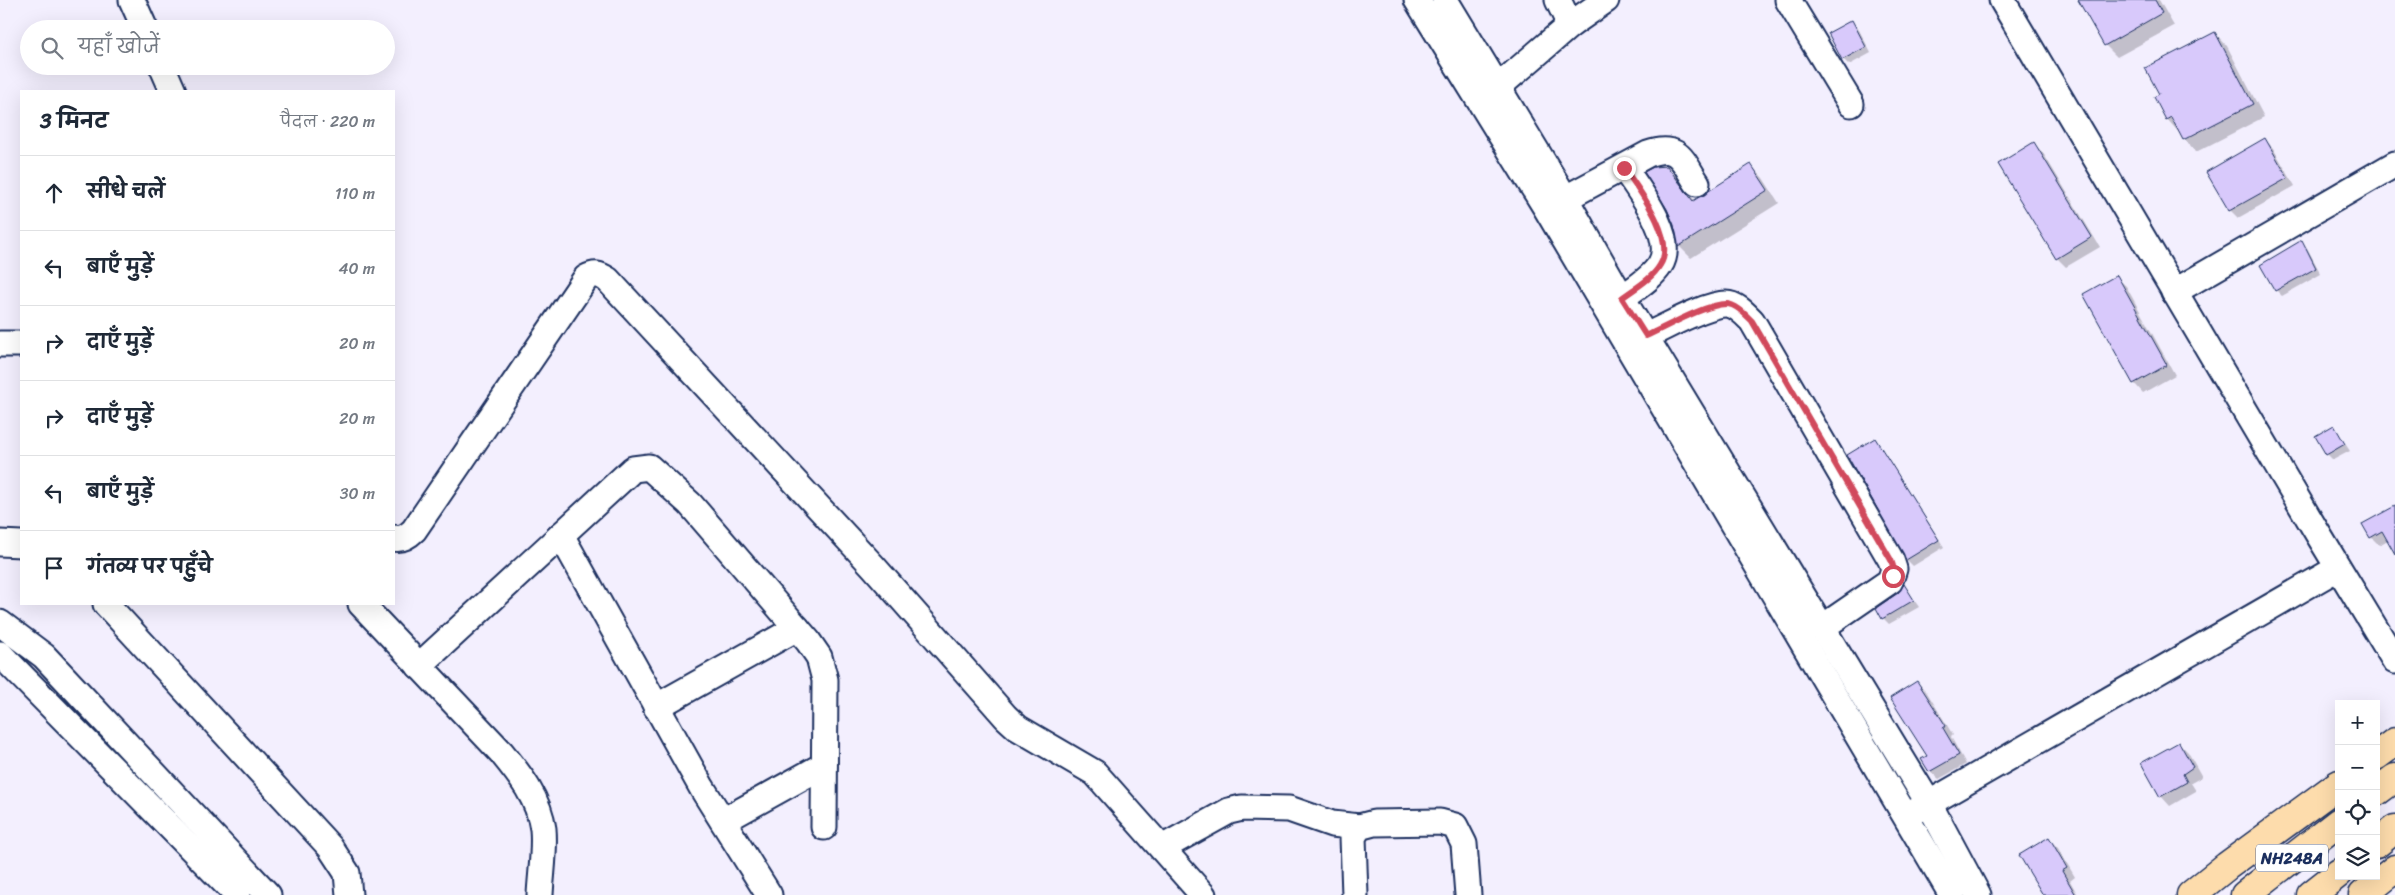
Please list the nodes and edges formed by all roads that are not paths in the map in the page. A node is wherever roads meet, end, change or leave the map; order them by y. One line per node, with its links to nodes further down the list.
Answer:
1 (132, 0): 8 (street)
2 (1417, 0): 17 (street)
3 (1445, 0): 11 (street)
4 (1558, 0): 9 (street)
5 (1606, 0): 9 (street)
6 (1788, 0): 13 (street)
7 (2002, 0): 18 (street)
8 (141, 20)
9 (1570, 24): 11 (street)
10 (166, 75): 12 (street)
11 (1498, 88): 17 (street)
12 (173, 90)
13 (1852, 104)
14 (2395, 164): 18 (street)
15 (1624, 168): 16 (street); 17 (street); 19 (street)
16 (1697, 183)
17 (1556, 203): 19 (street); 44 (street)
18 (2174, 292): 27 (street)
19 (1622, 298): 20 (street)
20 (1646, 336): 31 (street); 31 (street)
21 (0, 344): 22 (street)
22 (20, 344)
23 (561, 536): 32 (street); 35 (street); 36 (street)
24 (395, 538): 51 (street)
25 (0, 543): 26 (street)
26 (20, 544)
27 (2338, 568): 34 (street); 43 (street)
28 (107, 605): 56 (street)
29 (362, 605): 35 (street)
30 (0, 623): 54 (street)
31 (1823, 627): 43 (street)
32 (797, 628): 36 (street); 39 (street)
33 (0, 654): 55 (street)
34 (2395, 661)
35 (419, 666): 57 (street)
36 (656, 707): 45 (street)
37 (2395, 742): 38 (main road)
38 (2380, 753)
39 (824, 765): 45 (street); 47 (street)
40 (2395, 778): 42 (main road)
41 (2335, 787): 64 (main road)
42 (2379, 790)
43 (1928, 802): 44 (street); 63 (street)
44 (1908, 816): 62 (street)
45 (723, 821): 58 (street)
46 (2335, 825): 65 (main road, NH248A)
47 (824, 827)
48 (1359, 827): 51 (street); 60 (street); 61 (street)
49 (2395, 829): 50 (main road)
50 (2380, 841)
51 (1162, 848): 59 (street)
52 (2395, 869): 67 (main road)
53 (2335, 876): 66 (main road, NH248A)
54 (271, 892)
55 (236, 895)
56 (349, 895)
57 (540, 895)
58 (769, 895)
59 (1203, 895)
60 (1356, 895)
61 (1468, 895)
62 (1952, 895)
63 (1978, 895)
64 (2191, 895)
65 (2245, 895)
66 (2311, 895)
67 (2363, 895)

